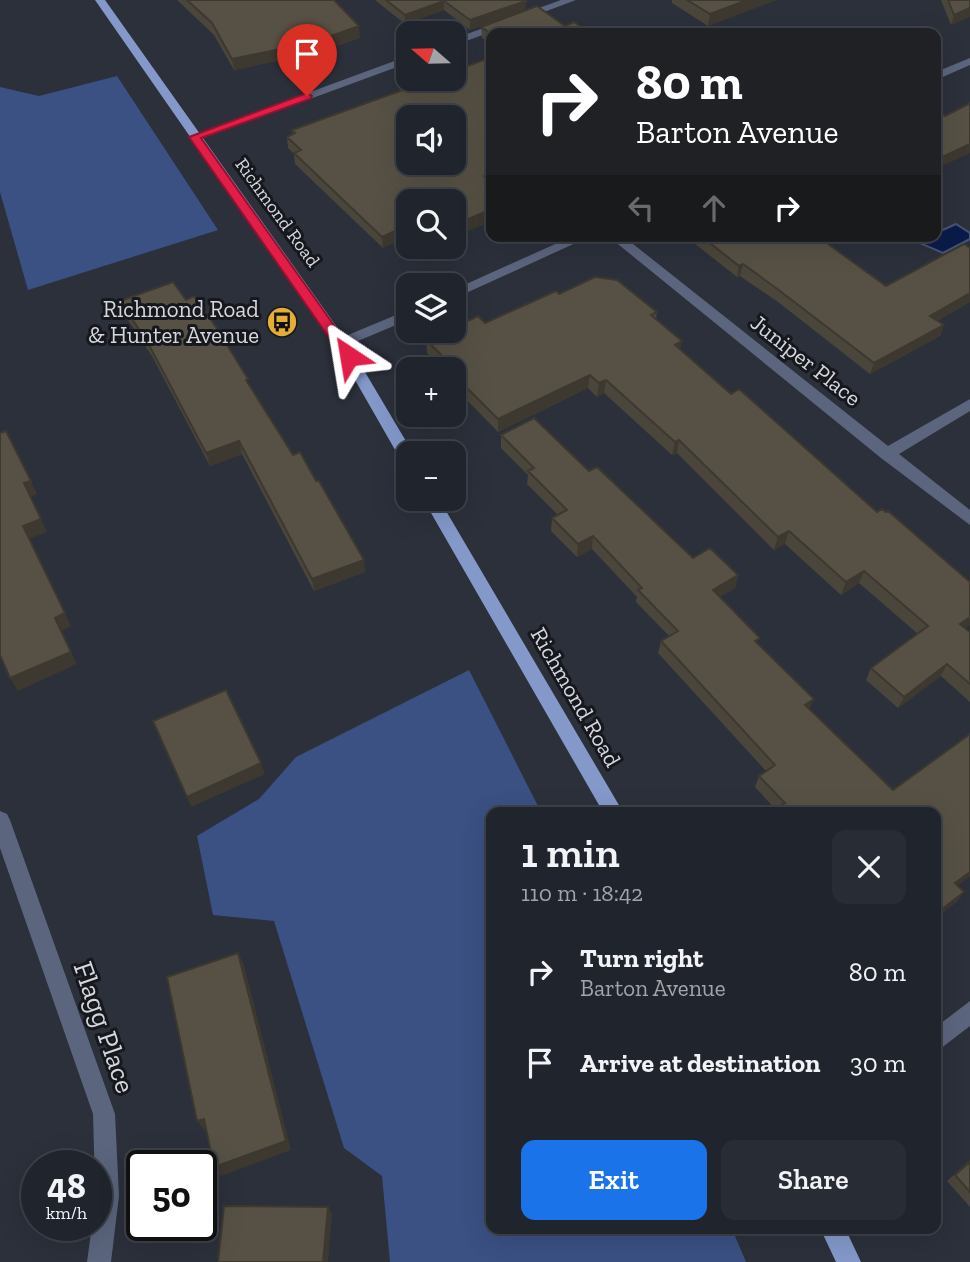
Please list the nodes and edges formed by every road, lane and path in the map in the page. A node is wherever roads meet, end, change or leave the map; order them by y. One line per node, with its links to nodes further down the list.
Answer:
1 (100, 0): 9 (main road, Richmond Road)
2 (571, 0): 3 (street)
3 (494, 28)
4 (486, 31): 5 (street)
5 (466, 38)
6 (970, 61): 8 (street)
7 (396, 64): 9 (street)
8 (941, 75)
9 (194, 137): 14 (main road, Richmond Road)
10 (572, 242): 12 (street)
11 (622, 242): 17 (street, Juniper Place)
12 (466, 289)
13 (396, 320): 14 (street)
14 (341, 343): 16 (main road, Richmond Road)
15 (970, 404): 17 (street)
16 (398, 441)
17 (887, 454): 19 (street, Juniper Place)
18 (438, 511): 20 (main road, Richmond Road)
19 (970, 519)
20 (610, 807)
21 (0, 820): 25 (street, Flagg Place)
22 (970, 1012): 23 (street)
23 (941, 1037)
24 (835, 1234): 26 (main road)
25 (95, 1261)
26 (849, 1262)

